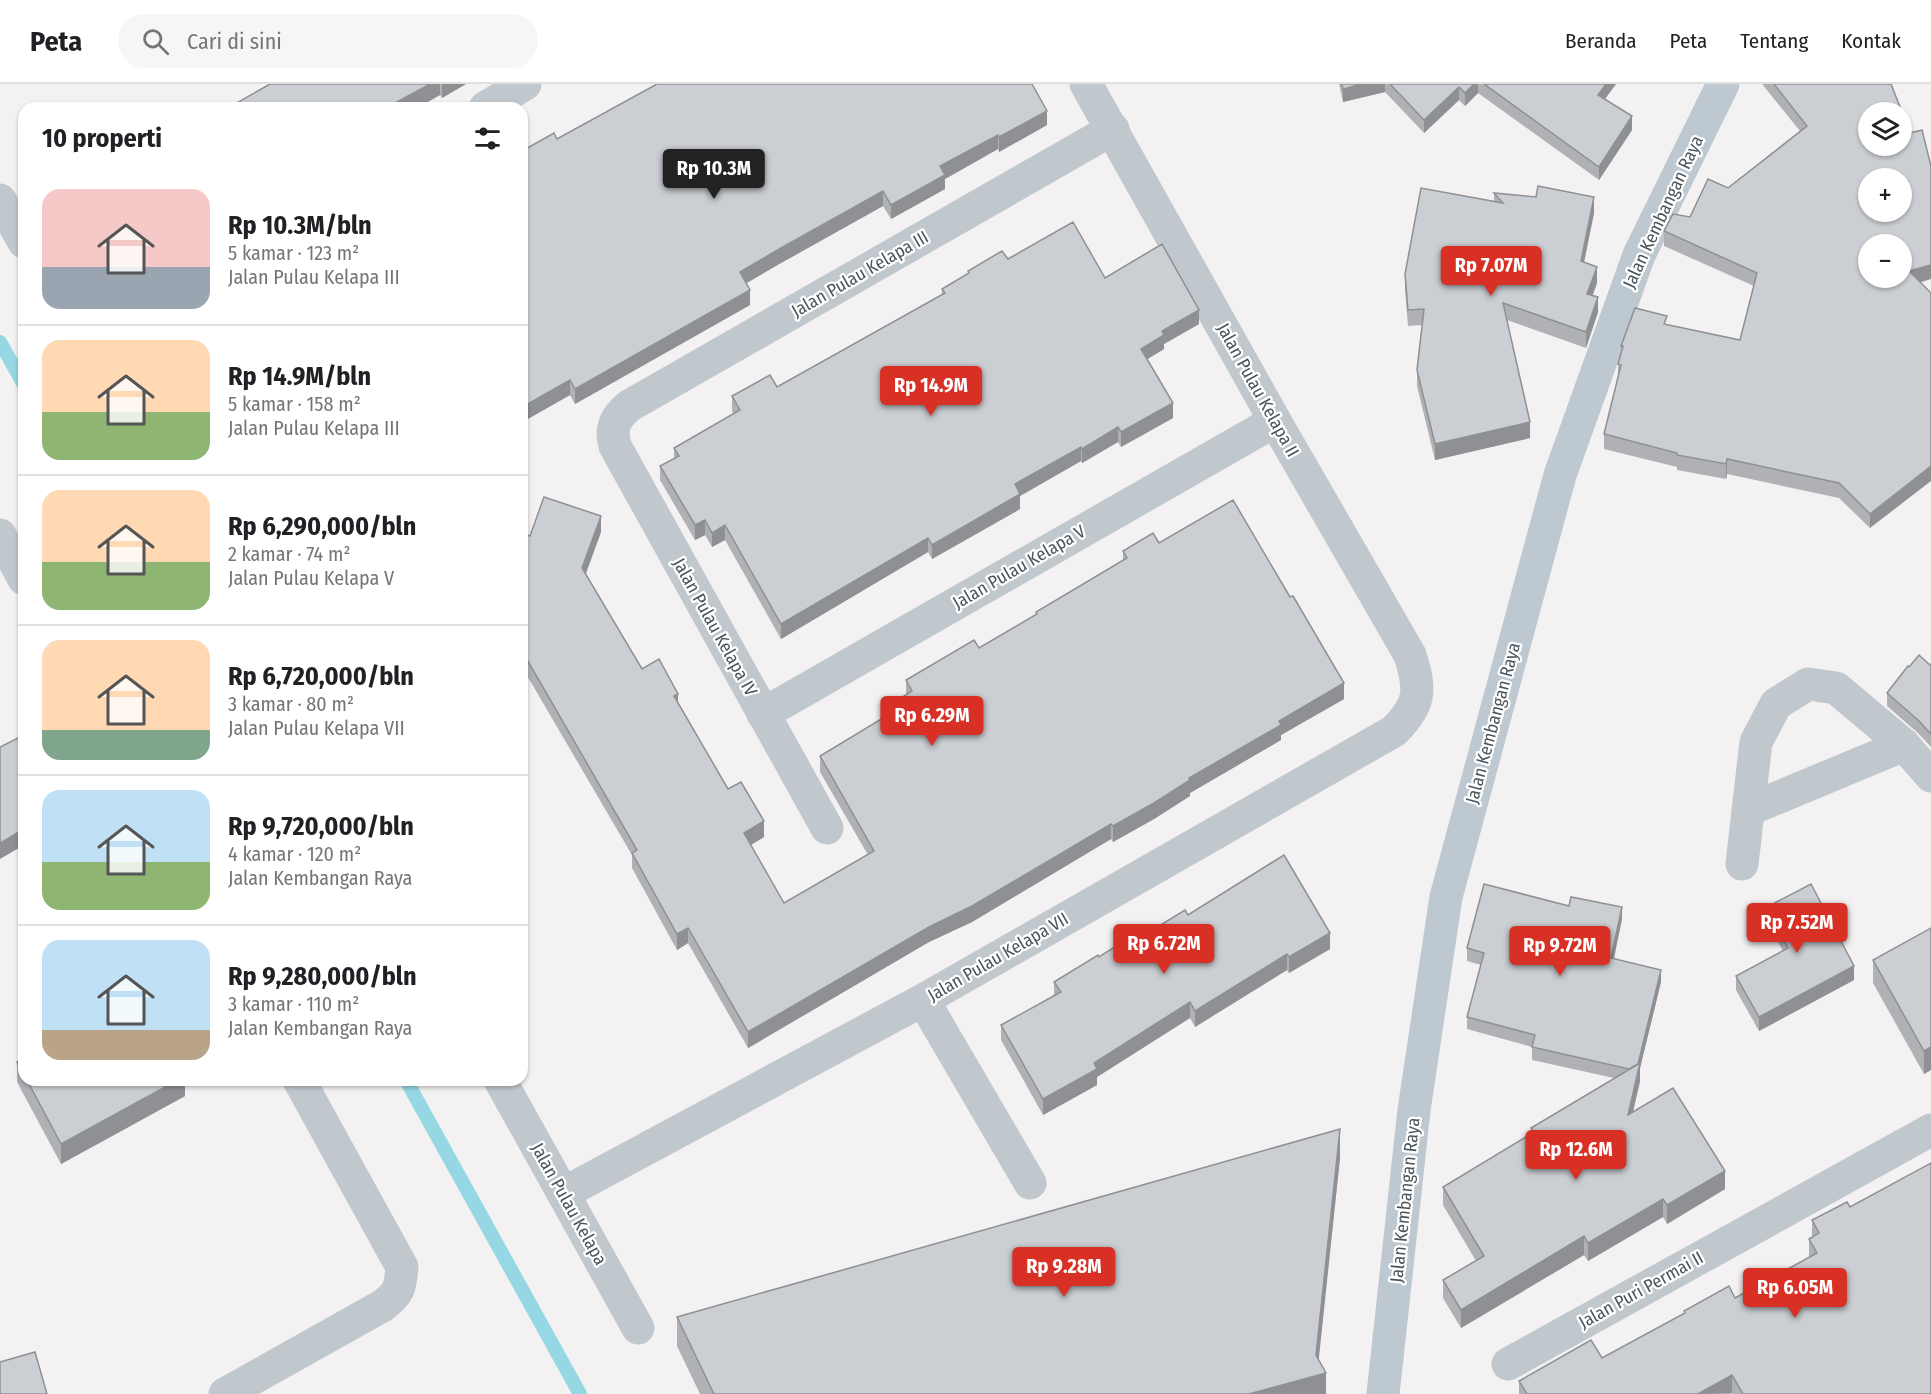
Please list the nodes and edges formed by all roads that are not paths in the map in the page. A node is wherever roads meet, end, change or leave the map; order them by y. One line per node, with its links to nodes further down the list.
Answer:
1 (525, 84): 4 (street)
2 (1086, 84): 5 (street, Jalan Pulau Kelapa II)
3 (1723, 84): 28 (street, Jalan Kembangan Raya)
4 (495, 102)
5 (1113, 129): 8 (street, Jalan Pulau Kelapa II); 9 (street, Jalan Pulau Kelapa III)
6 (0, 200): 7 (street)
7 (18, 232)
8 (1275, 421): 12 (street, Jalan Pulau Kelapa II); 13 (street, Jalan Pulau Kelapa V)
9 (614, 424): 13 (street, Jalan Pulau Kelapa IV)
10 (0, 535): 11 (street)
11 (18, 568)
12 (1416, 700): 19 (street, Jalan Pulau Kelapa VII)
13 (764, 714): 17 (street, Jalan Pulau Kelapa IV)
14 (1904, 745): 15 (street); 16 (street); 16 (street)
15 (1931, 776)
16 (1748, 810): 18 (street)
17 (827, 828)
18 (1742, 864)
19 (923, 1000): 23 (street); 24 (street, Jalan Pulau Kelapa VII)
20 (302, 1086): 27 (street)
21 (503, 1086): 24 (street, Jalan Pulau Kelapa)
22 (1931, 1130): 26 (street, Jalan Puri Permai II)
23 (1030, 1183)
24 (564, 1193): 25 (street, Jalan Pulau Kelapa)
25 (639, 1328)
26 (1508, 1364)
27 (225, 1394)
28 (1383, 1394)

